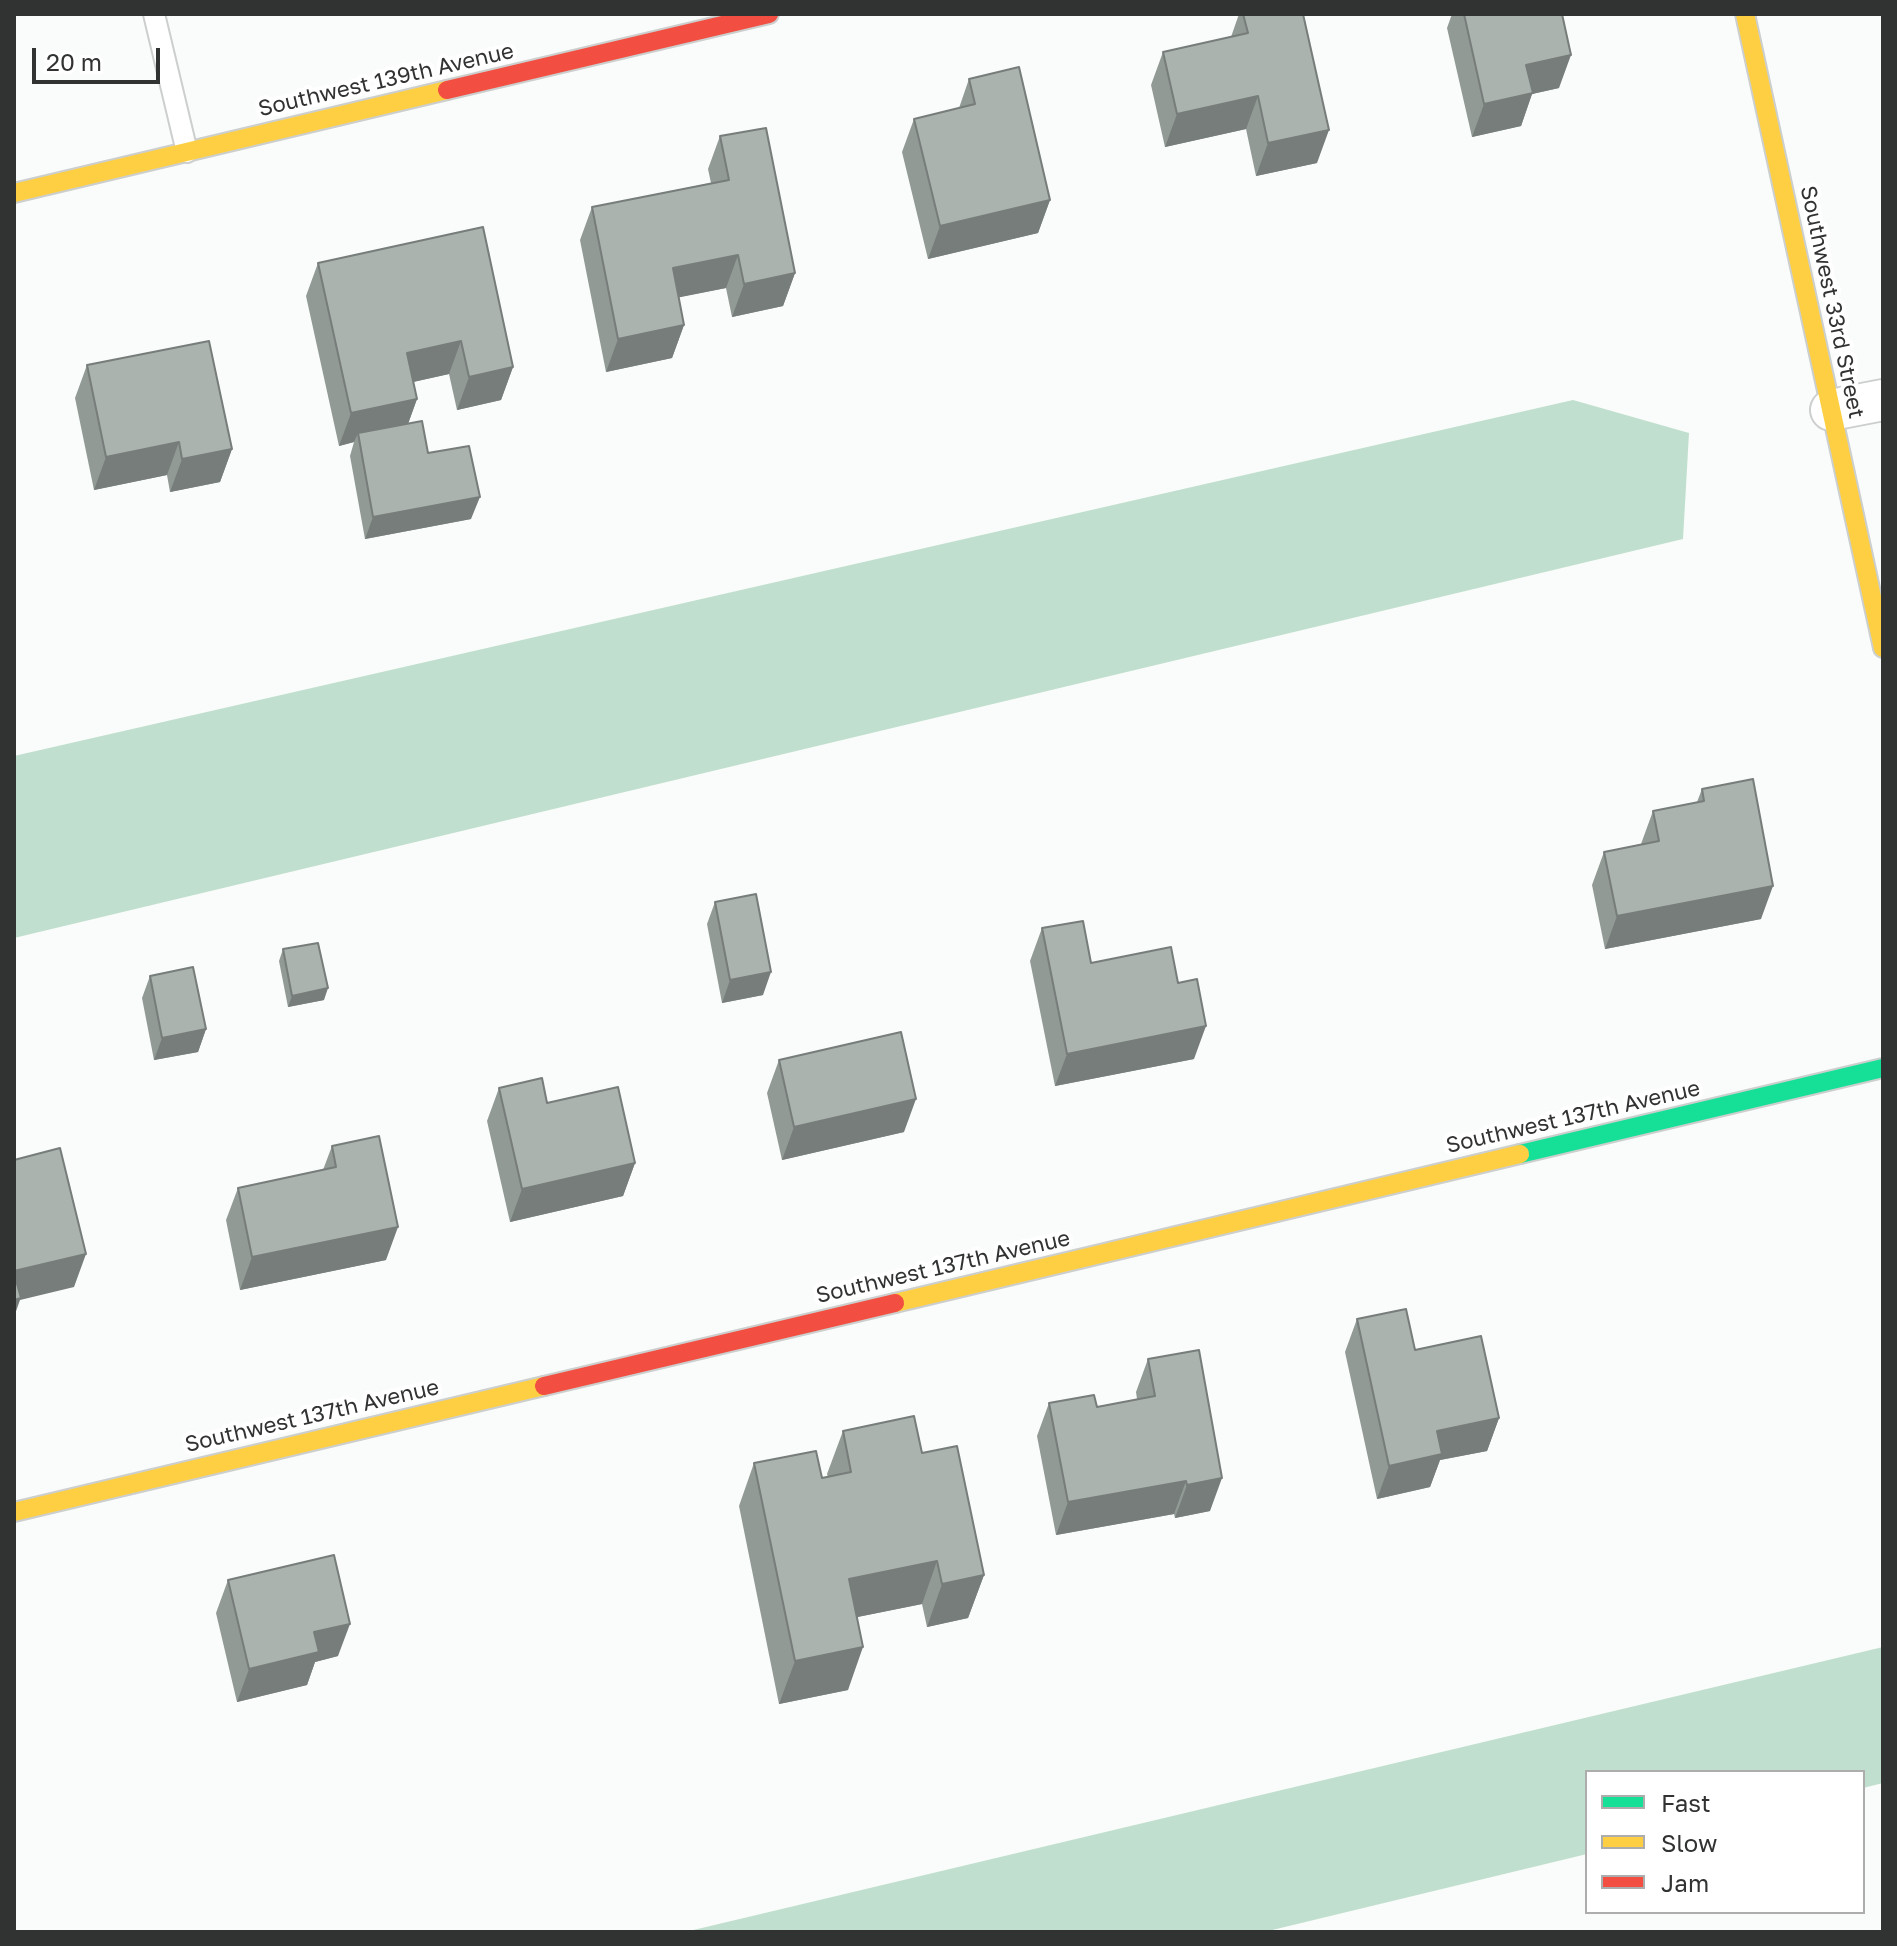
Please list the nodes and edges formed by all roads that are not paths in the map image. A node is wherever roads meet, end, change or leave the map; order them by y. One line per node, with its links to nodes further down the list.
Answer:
1 (154, 14): 4 (lane)
2 (769, 14): 4 (street, Southwest 139th Avenue)
3 (1745, 14): 7 (street, Southwest 33rd Street)
4 (187, 152): 5 (street, Southwest 139th Avenue)
5 (14, 193)
6 (1883, 400): 7 (street)
7 (1831, 410): 8 (street, Southwest 33rd Street)
8 (1883, 648)
9 (1883, 1068): 10 (street, Southwest 137th Avenue)
10 (14, 1512)

